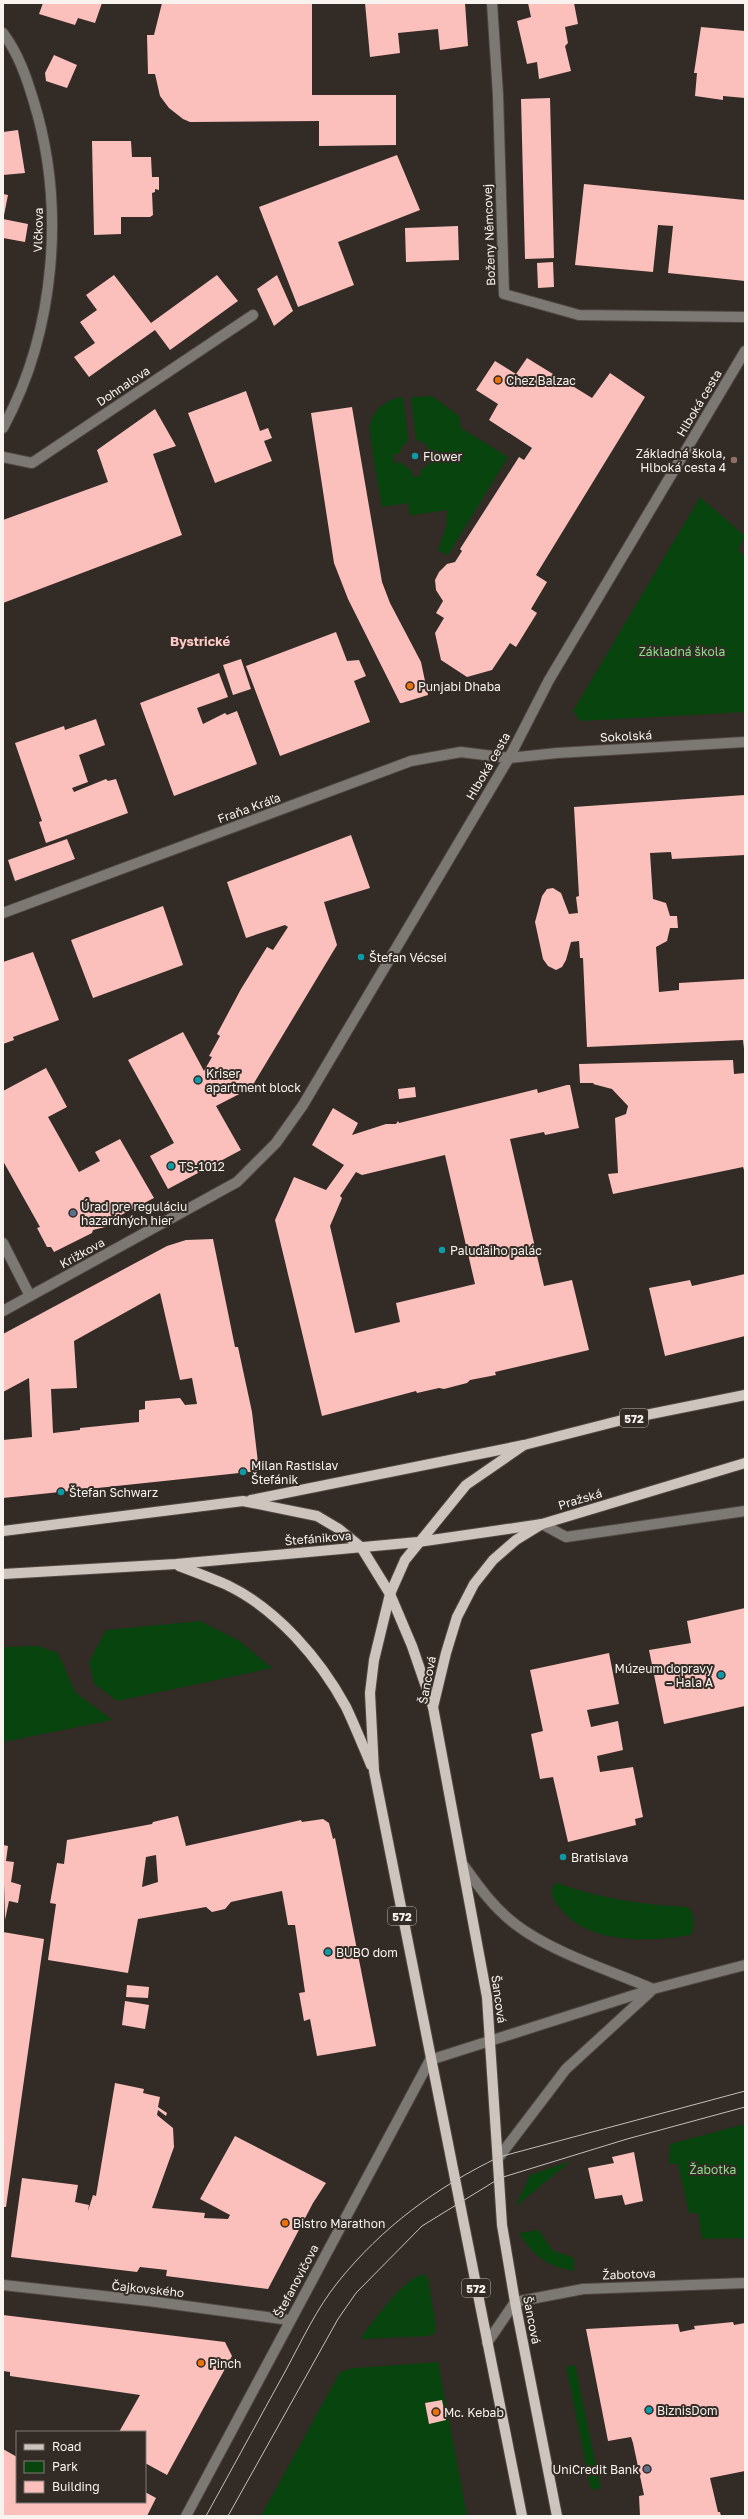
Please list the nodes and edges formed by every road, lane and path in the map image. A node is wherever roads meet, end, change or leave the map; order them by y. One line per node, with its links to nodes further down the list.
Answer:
1 (492, 3): 4 (street, Boženy Němcovej)
2 (3, 33): 6 (street, Vlčkova)
3 (252, 315): 7 (street, Dohnalova)
4 (745, 317)
5 (745, 351): 9 (street, Hlboká cesta)
6 (3, 428)
7 (3, 457)
8 (745, 742): 9 (street, Sokolská)
9 (509, 758): 10 (street, Fraňa Kráľa); 11 (street, Hlboká cesta)
10 (3, 913)
11 (237, 1182): 13 (street, Križkova)
12 (3, 1243): 13 (street)
13 (30, 1296): 14 (street, Križkova)
14 (3, 1311)
15 (745, 1394): 16 (main road, 572)
16 (524, 1445): 18 (main road); 22 (main road, 572)
17 (745, 1463): 20 (main road, Pražská)
18 (243, 1501): 21 (main road, Štefánikova); 23 (main road, Štefánikova)
19 (745, 1511): 20 (street)
20 (542, 1524): 22 (main road, Pražská); 27 (main road, Šancová)
21 (3, 1531)
22 (418, 1542): 23 (main road, Pražská); 26 (main road, 572)
23 (361, 1547): 24 (main road, Štefánikova); 26 (main road)
24 (176, 1564): 25 (main road, Štefánikova); 28 (main road)
25 (3, 1574)
26 (390, 1594): 27 (main road); 28 (main road, 572)
27 (433, 1707): 29 (main road, Šancová)
28 (374, 1771): 33 (main road, 572)
29 (464, 1866): 31 (street); 32 (main road, Šancová)
30 (745, 1965): 31 (street)
31 (653, 1989): 32 (street); 34 (street)
32 (491, 2040): 33 (street); 34 (main road, Šancová)
33 (430, 2060): 38 (street, Štefanovičova); 39 (main road, 572)
34 (499, 2157): 37 (main road, Šancová)
35 (745, 2283): 37 (street, Žabotova)
36 (3, 2285): 38 (street, Čajkovského)
37 (515, 2302): 39 (street); 42 (main road, Šancová)
38 (289, 2320): 40 (street, Štefanovičova)
39 (487, 2343): 41 (main road, 572)
40 (186, 2516)
41 (522, 2516)
42 (557, 2516)

